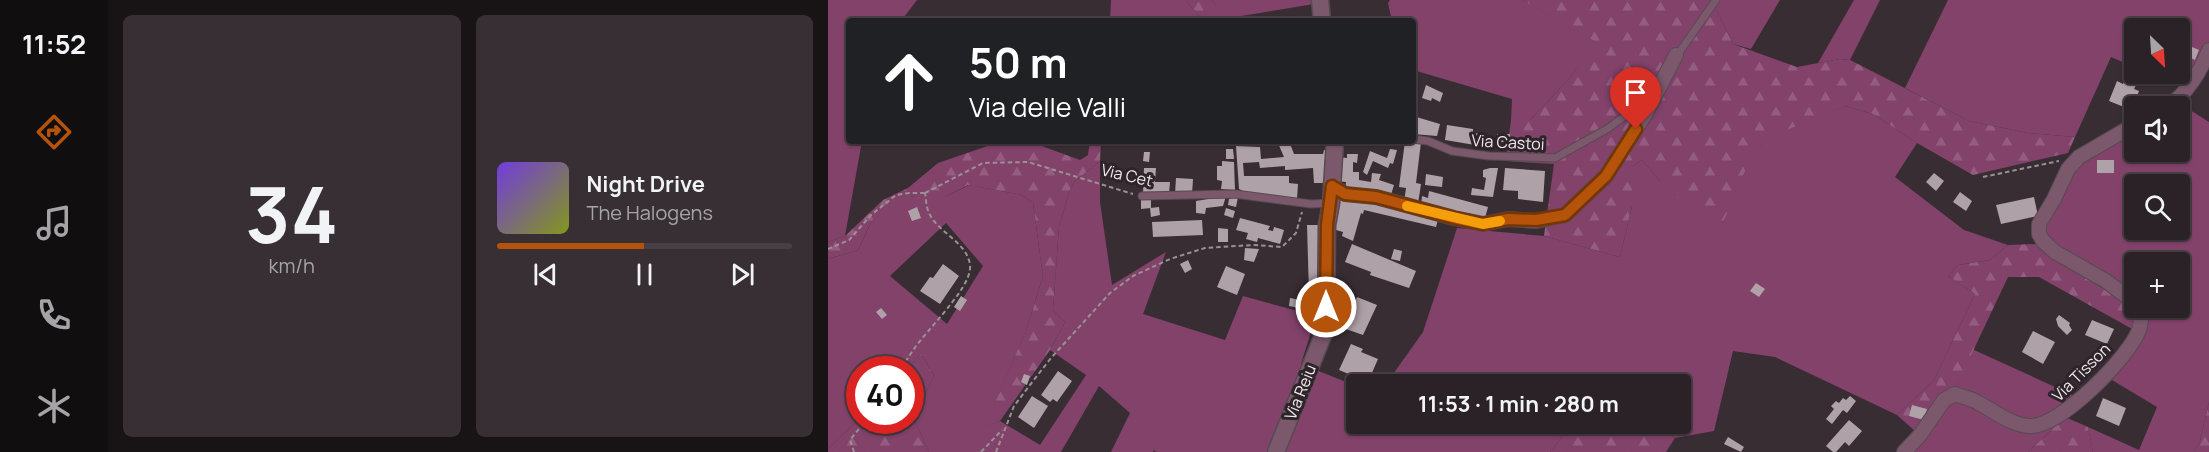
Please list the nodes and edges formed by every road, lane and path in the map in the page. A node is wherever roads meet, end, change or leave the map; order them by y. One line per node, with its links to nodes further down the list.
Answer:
1 (1320, 0): 3 (street)
2 (1716, 0): 5 (lane, Via Castoi)
3 (1322, 18)
4 (2209, 50): 6 (street)
5 (1677, 55): 8 (lane, Via Castoi); 12 (street)
6 (2178, 96)
7 (2124, 131): 10 (street)
8 (1416, 139)
9 (1335, 144): 12 (street, Via Reiu)
10 (2079, 157): 11 (path); 18 (street)
11 (1983, 177)
12 (1332, 186): 16 (street, Via Reiu)
13 (926, 193): 14 (path, Via Cet); 17 (path); 20 (path)
14 (1142, 196): 15 (lane, Via Cet)
15 (1304, 203): 16 (lane, Via Cet); 21 (path)
16 (1331, 203): 26 (street, Via Reiu)
17 (828, 249)
18 (2124, 294)
19 (2142, 318): 27 (street, Via Tisson)
20 (909, 356)
21 (1004, 428): 24 (path); 25 (path)
22 (855, 434): 23 (path)
23 (854, 452)
24 (981, 452)
25 (996, 452)
26 (1276, 452)
27 (1904, 452)

